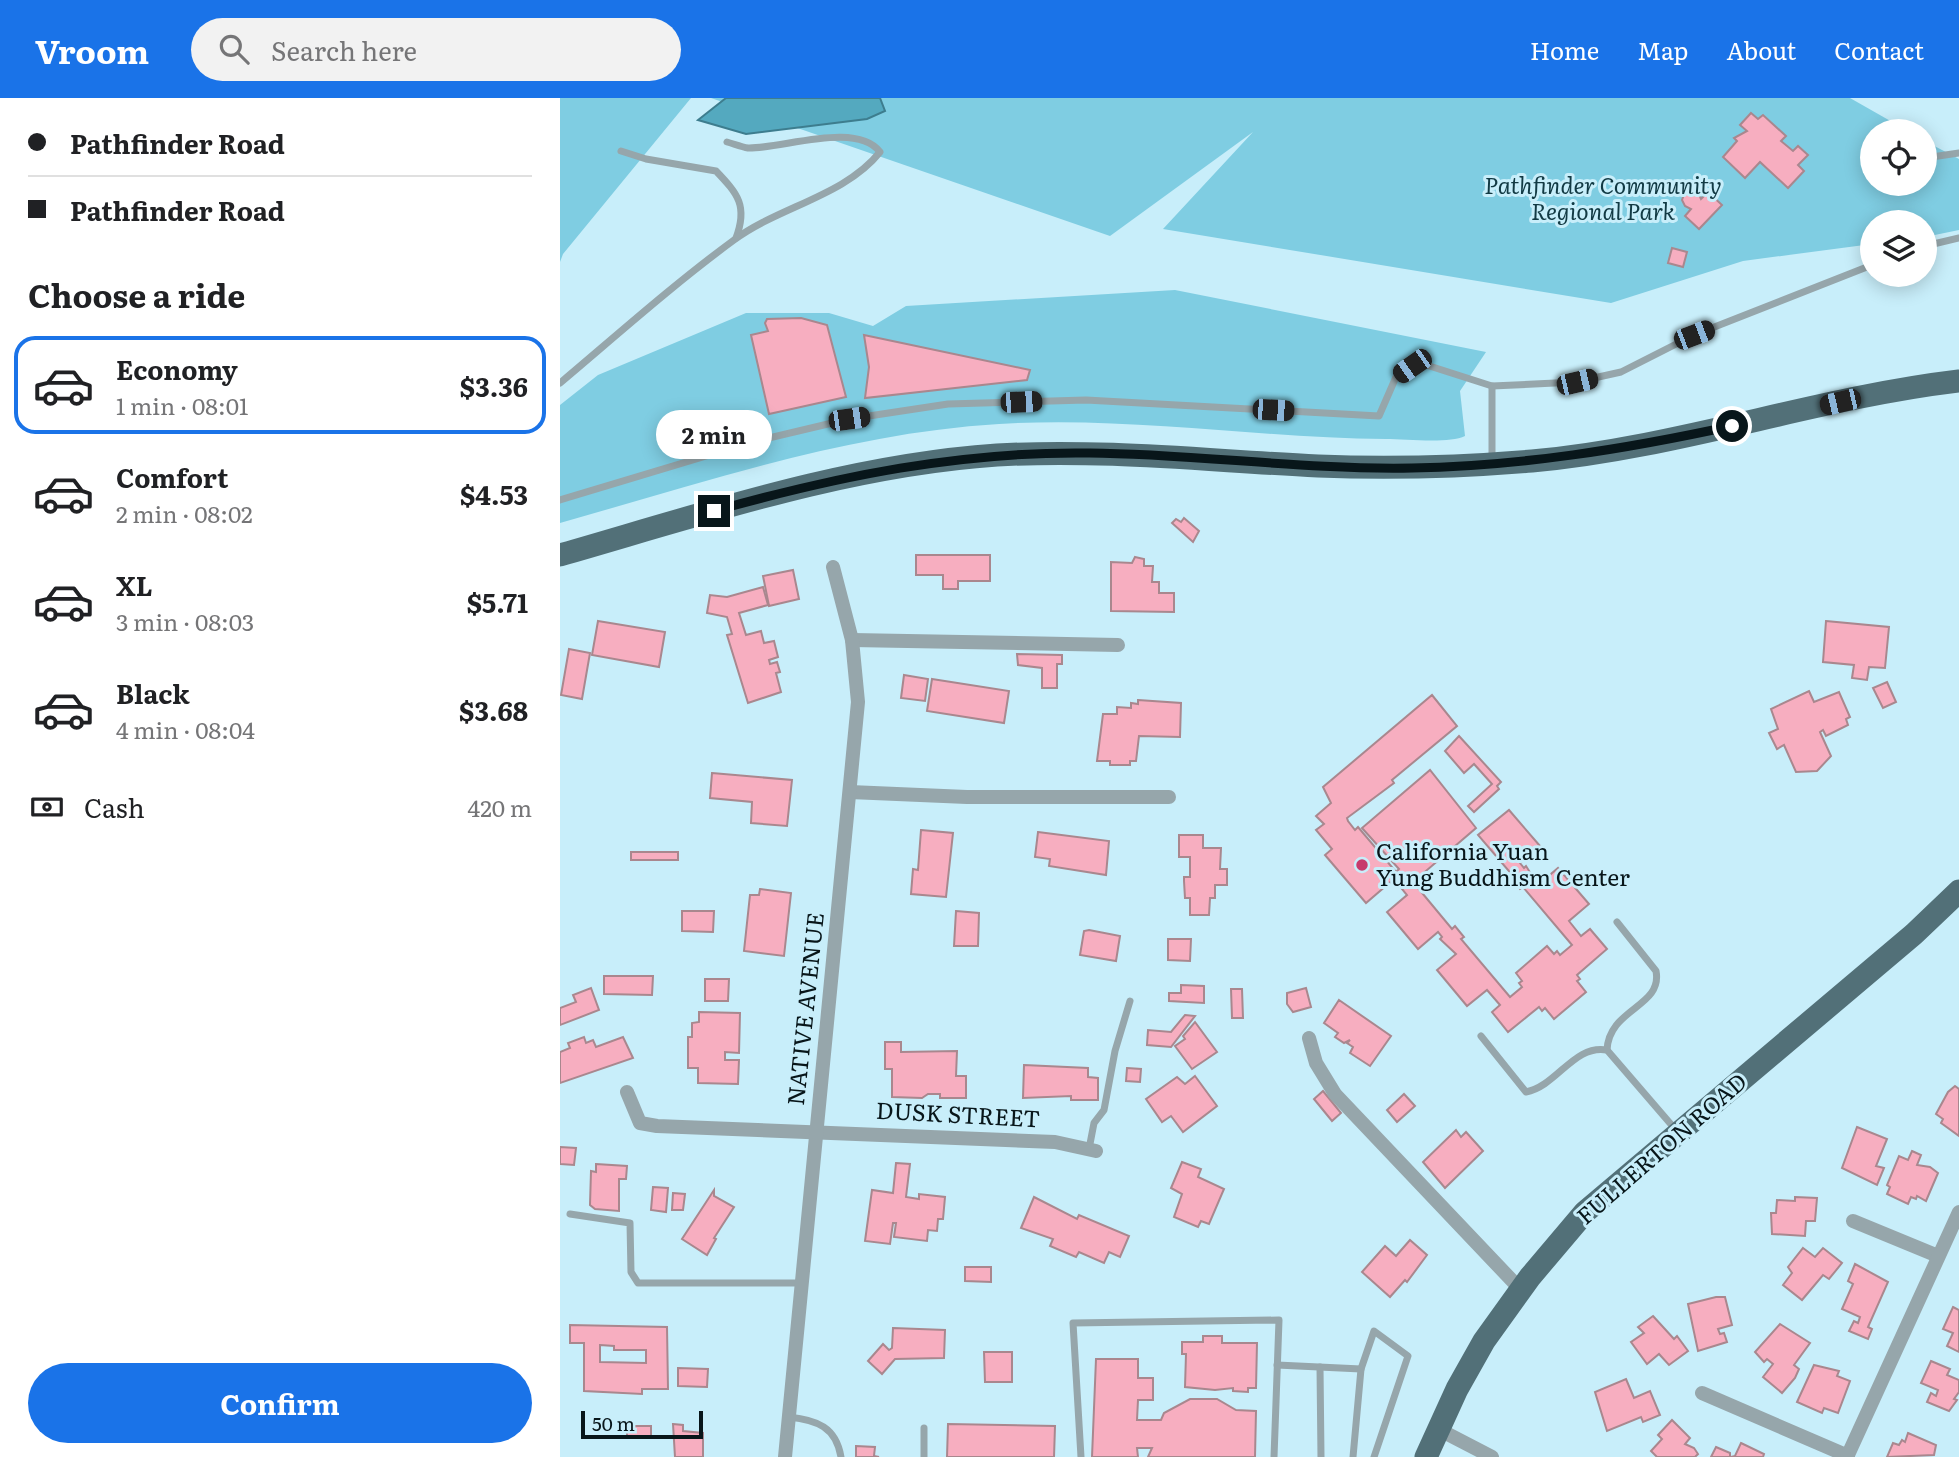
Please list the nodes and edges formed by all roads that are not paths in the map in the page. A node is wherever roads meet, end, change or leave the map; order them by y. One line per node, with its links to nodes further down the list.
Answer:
1 (727, 142): 6 (lane)
2 (621, 151): 6 (lane)
3 (1959, 153): 4 (lane)
4 (1937, 156)
5 (1959, 238): 7 (lane)
6 (736, 239): 10 (lane)
7 (1937, 243)
8 (1860, 270): 11 (lane)
9 (1959, 381): 12 (main road)
10 (560, 383)
11 (1492, 386): 12 (lane); 13 (lane)
12 (1492, 463): 14 (main road)
13 (560, 500)
14 (560, 555)
15 (833, 567): 16 (street, NATIVE AVENUE)
16 (852, 640): 17 (street); 18 (street, NATIVE AVENUE)
17 (1118, 645)
18 (850, 792): 19 (street); 27 (street, NATIVE AVENUE)
19 (1169, 797)
20 (1959, 891): 28 (main road, FULLERTON ROAD)
21 (1617, 922): 25 (lane)
22 (1130, 1001): 29 (lane)
23 (1481, 1036): 25 (lane)
24 (1309, 1038): 35 (street)
25 (1607, 1049): 28 (lane)
26 (627, 1092): 27 (street, DUSK STREET)
27 (817, 1130): 29 (street, DUSK STREET); 34 (street, NATIVE AVENUE)
28 (1678, 1132): 35 (main road, FULLERTON ROAD)
29 (1092, 1150)
30 (1959, 1212): 33 (street)
31 (570, 1214): 34 (lane)
32 (1853, 1221): 33 (street)
33 (1938, 1256): 43 (street)
34 (802, 1283): 40 (street, NATIVE AVENUE)
35 (1521, 1290): 42 (main road, FULLERTON ROAD)
36 (1278, 1365): 37 (lane); 47 (lane); 48 (lane)
37 (1320, 1367): 38 (lane); 49 (lane)
38 (1361, 1369): 50 (lane); 51 (lane)
39 (1702, 1393): 43 (street)
40 (789, 1417): 44 (street, NATIVE AVENUE); 45 (lane)
41 (925, 1428): 46 (lane)
42 (1438, 1429): 52 (main road, FULLERTON ROAD); 53 (street)
43 (1847, 1456)
44 (785, 1457)
45 (841, 1457)
46 (924, 1457)
47 (1081, 1457)
48 (1274, 1457)
49 (1321, 1457)
50 (1353, 1457)
51 (1374, 1457)
52 (1426, 1457)
53 (1492, 1457)

